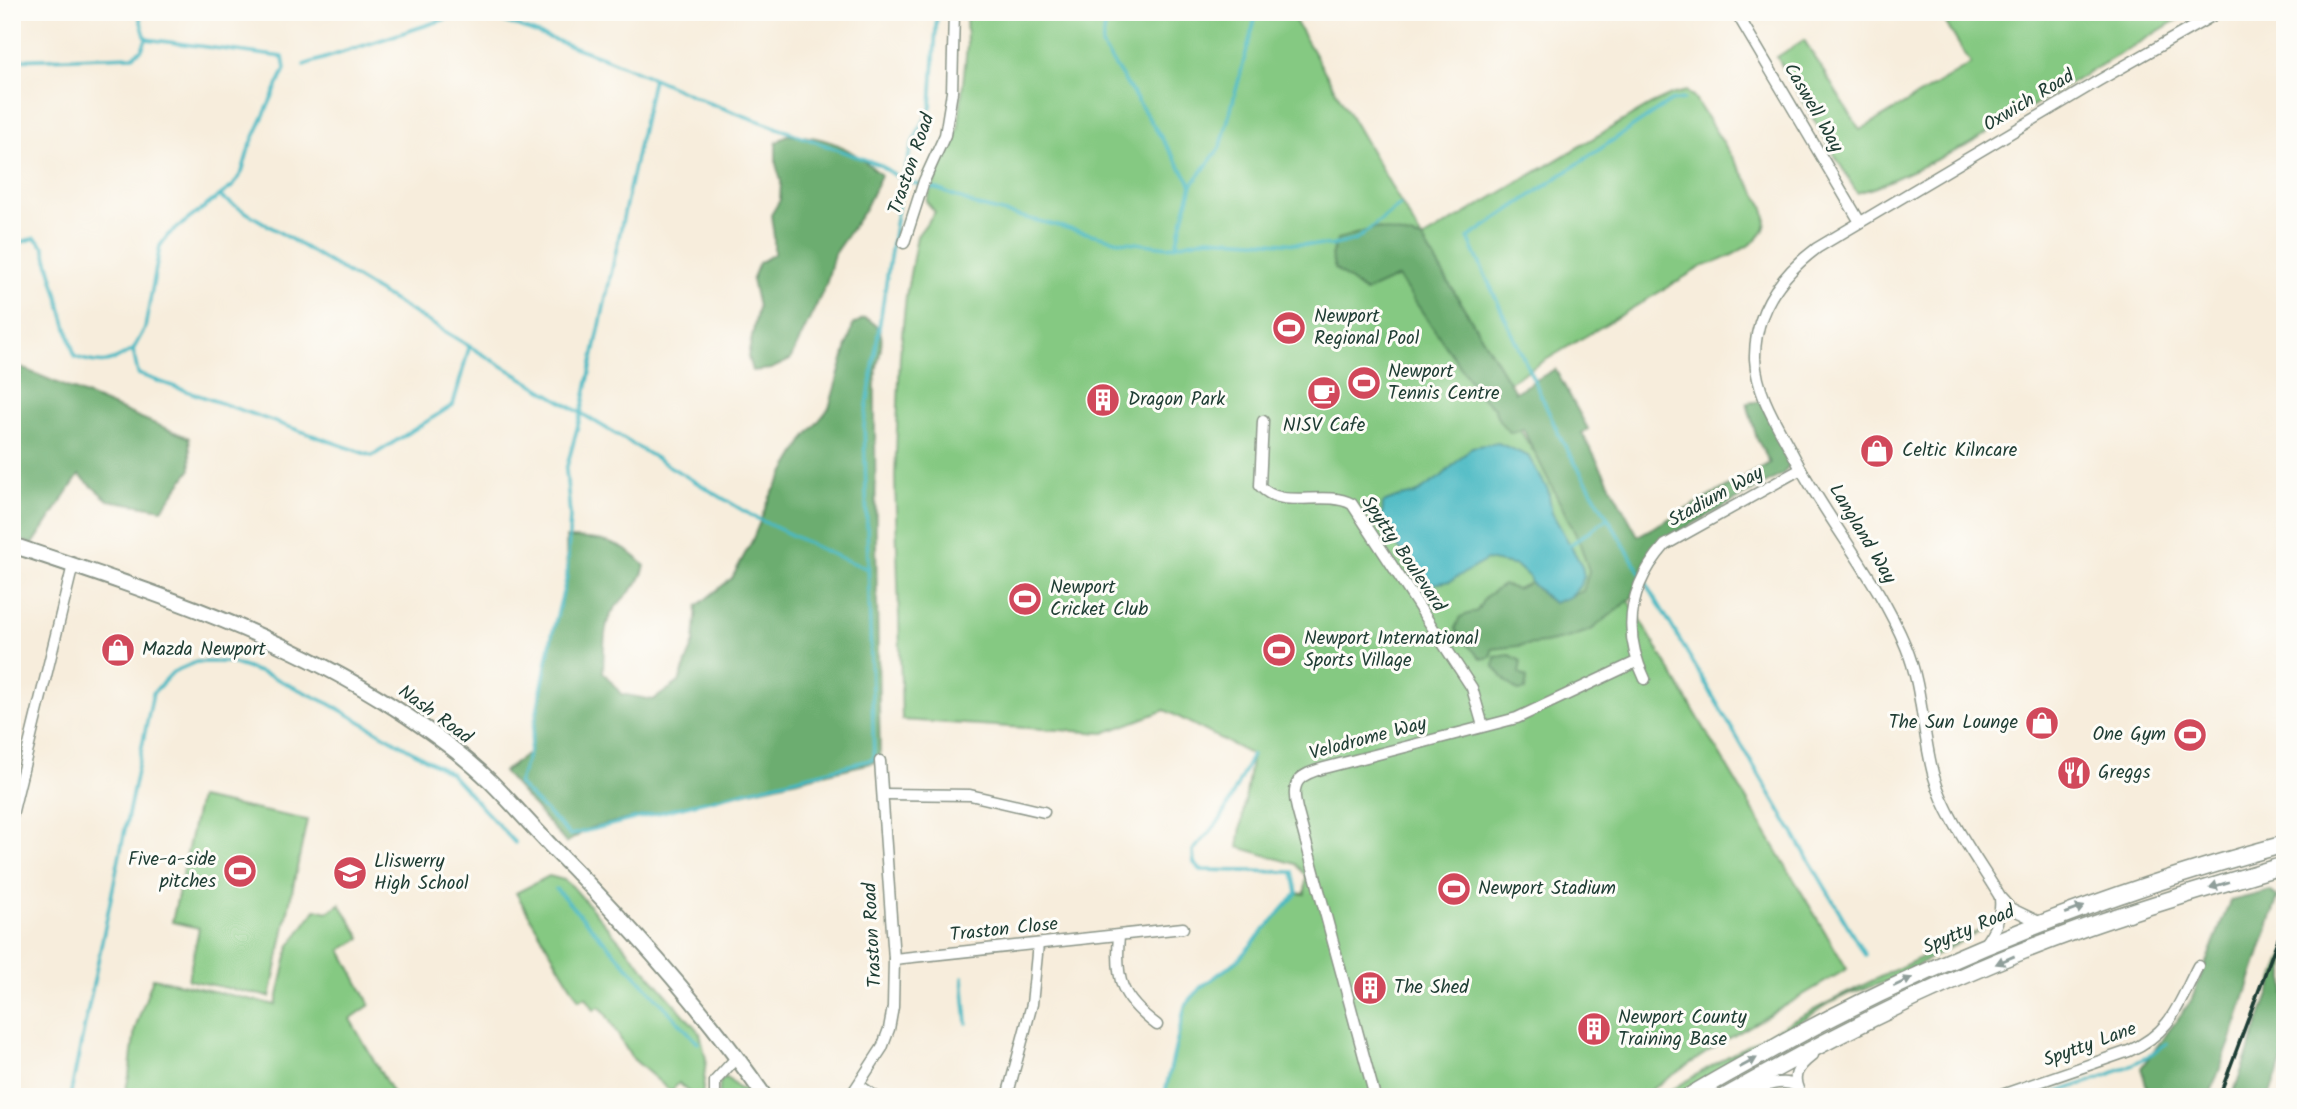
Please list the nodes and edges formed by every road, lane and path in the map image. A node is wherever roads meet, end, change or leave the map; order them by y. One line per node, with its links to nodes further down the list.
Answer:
1 (954, 12): 5 (street, Traston Road)
2 (1736, 12): 4 (street, Caswell Way)
3 (2219, 12): 4 (street, Oxwich Road)
4 (1860, 222): 7 (street, Langland Way)
5 (904, 243)
6 (1262, 421): 12 (street, Spytty Boulevard)
7 (1801, 469): 10 (street, Stadium Way); 19 (street, Langland Way)
8 (12, 545): 9 (street, Nash Road)
9 (73, 565): 16 (street); 29 (street, Nash Road)
10 (1636, 662): 11 (street, Stadium Way); 12 (street, Velodrome Way)
11 (1645, 679)
12 (1483, 726): 37 (street, Velodrome Way)
13 (880, 761): 14 (street, Traston Road)
14 (883, 793): 15 (street); 25 (street, Traston Road)
15 (1044, 812)
16 (12, 815)
17 (2285, 844): 20 (main road, Spytty Road, one-way to 17)
18 (2285, 865): 27 (main road, one-way to 27)
19 (2000, 897): 20 (street, Langland Way); 24 (street)
20 (2041, 923): 24 (main road, Spytty Road)
21 (1182, 928): 22 (street, Traston Close)
22 (1119, 936): 23 (street, Traston Close); 28 (street)
23 (1038, 944): 25 (street, Traston Close); 32 (street)
24 (1984, 945): 38 (main road, Spytty Road, one-way to 24)
25 (894, 959): 30 (street, Traston Road)
26 (2198, 966): 42 (street, Spytty Lane)
27 (1882, 1014): 31 (street); 39 (main road)
28 (1157, 1026)
29 (737, 1057): 33 (street); 34 (street, Nash Road)
30 (859, 1085): 35 (street, Traston Road); 36 (street)
31 (1796, 1086): 40 (street); 41 (street)
32 (1009, 1096)
33 (715, 1097)
34 (765, 1097)
35 (850, 1097)
36 (876, 1097)
37 (1375, 1097)
38 (1688, 1097)
39 (1725, 1097)
40 (1737, 1097)
41 (1802, 1097)
42 (1996, 1097)

